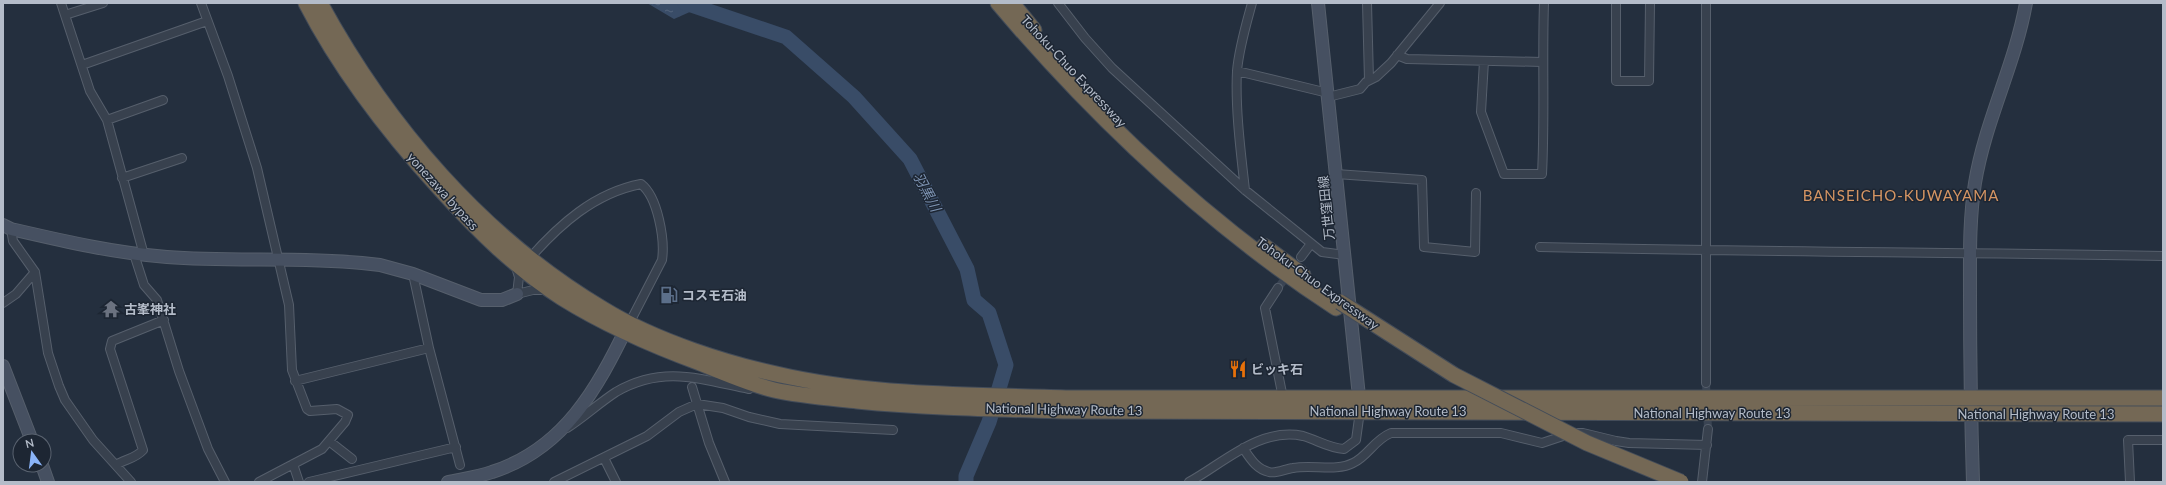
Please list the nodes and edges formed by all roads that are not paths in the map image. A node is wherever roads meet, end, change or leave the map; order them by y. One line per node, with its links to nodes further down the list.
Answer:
1 (61, 3): 18 (street)
2 (103, 3): 18 (street)
3 (201, 3): 19 (street)
4 (306, 3): 44 (highway, yonezawa bypass)
5 (320, 3): 44 (highway, yonezawa bypass)
6 (998, 3): 51 (highway, Tohoku-Chuo Expressway)
7 (1012, 3): 51 (highway, Tohoku-Chuo Expressway)
8 (1058, 3): 32 (street)
9 (1252, 3): 24 (street)
10 (1318, 3): 26 (street, 万世窪田線)
11 (1367, 3): 25 (street)
12 (1440, 3): 20 (street)
13 (1544, 3): 22 (street)
14 (1616, 3): 15 (street)
15 (1650, 3)
16 (1706, 3): 37 (street)
17 (2026, 3): 39 (street)
18 (65, 15): 23 (street)
19 (207, 21): 23 (street); 43 (street)
20 (1397, 55): 21 (street); 25 (street)
21 (1484, 61): 22 (street); 22 (street)
22 (1542, 62)
23 (82, 65): 28 (street)
24 (1237, 72): 26 (street); 32 (street)
25 (1369, 80): 26 (street)
26 (1328, 95): 30 (street, 万世窪田線)
27 (163, 100): 28 (street)
28 (107, 120): 31 (street)
29 (182, 158): 31 (street)
30 (1336, 174): 33 (street); 40 (street, 万世窪田線)
31 (122, 178): 38 (street)
32 (1245, 190): 35 (street)
33 (1476, 193)
34 (7, 227): 38 (street); 45 (street)
35 (1310, 245): 40 (street); 42 (street)
36 (1540, 247): 37 (street)
37 (1706, 251): 39 (street); 57 (street)
38 (139, 254): 43 (street); 52 (street)
39 (1970, 254): 41 (street); 61 (street)
40 (1346, 255): 66 (street, 万世窪田線)
41 (2163, 256)
42 (1301, 257)
43 (280, 260): 46 (street); 56 (street)
44 (522, 262): 48 (highway, yonezawa bypass); 49 (street); 53 (highway, yonezawa bypass); 53 (street)
45 (34, 272): 50 (street); 81 (street)
46 (413, 274): 49 (street); 54 (street)
47 (1278, 288): 60 (street)
48 (553, 291): 49 (street); 53 (highway, yonezawa bypass)
49 (517, 294)
50 (3, 303)
51 (1338, 305): 93 (highway, Tohoku-Chuo Expressway); 94 (highway, Tohoku-Chuo Expressway, bridge)
52 (164, 320): 81 (street); 84 (street)
53 (627, 328): 59 (highway, National Highway Route 13); 63 (highway, National Highway Route 13); 72 (street)
54 (429, 348): 56 (street); 76 (street)
55 (3, 366): 71 (street)
56 (295, 381): 74 (street)
57 (1706, 383)
58 (692, 387): 64 (street)
59 (790, 392): 63 (highway, National Highway Route 13); 72 (street)
60 (1284, 398): 65 (highway, National Highway Route 13); 66 (highway, National Highway Route 13)
61 (1970, 398): 62 (highway, National Highway Route 13); 66 (highway, National Highway Route 13); 67 (street)
62 (2163, 398)
63 (911, 399): 65 (highway, National Highway Route 13)
64 (697, 404): 70 (street); 78 (street); 91 (street)
65 (1070, 404): 66 (highway, National Highway Route 13)
66 (1360, 404): 67 (highway, National Highway Route 13); 77 (street)
67 (1971, 414): 68 (highway, National Highway Route 13); 96 (street)
68 (2163, 414)
69 (1708, 429): 75 (street)
70 (893, 430)
71 (29, 433)
72 (560, 433): 88 (street)
73 (2163, 440): 97 (street)
74 (329, 442): 79 (street); 80 (street)
75 (1707, 444): 77 (street); 95 (street)
76 (456, 447): 82 (street); 87 (street)
77 (1243, 448): 92 (street)
78 (604, 458): 89 (street); 90 (street)
79 (352, 459)
80 (293, 464): 85 (street); 86 (street)
81 (116, 465): 83 (street)
82 (460, 465)
83 (131, 482)
84 (225, 482)
85 (259, 482)
86 (299, 482)
87 (309, 482)
88 (448, 482)
89 (554, 482)
90 (616, 482)
91 (725, 482)
92 (1189, 482)
93 (1658, 482)
94 (1682, 482)
95 (1702, 482)
96 (1973, 482)
97 (2130, 482)

